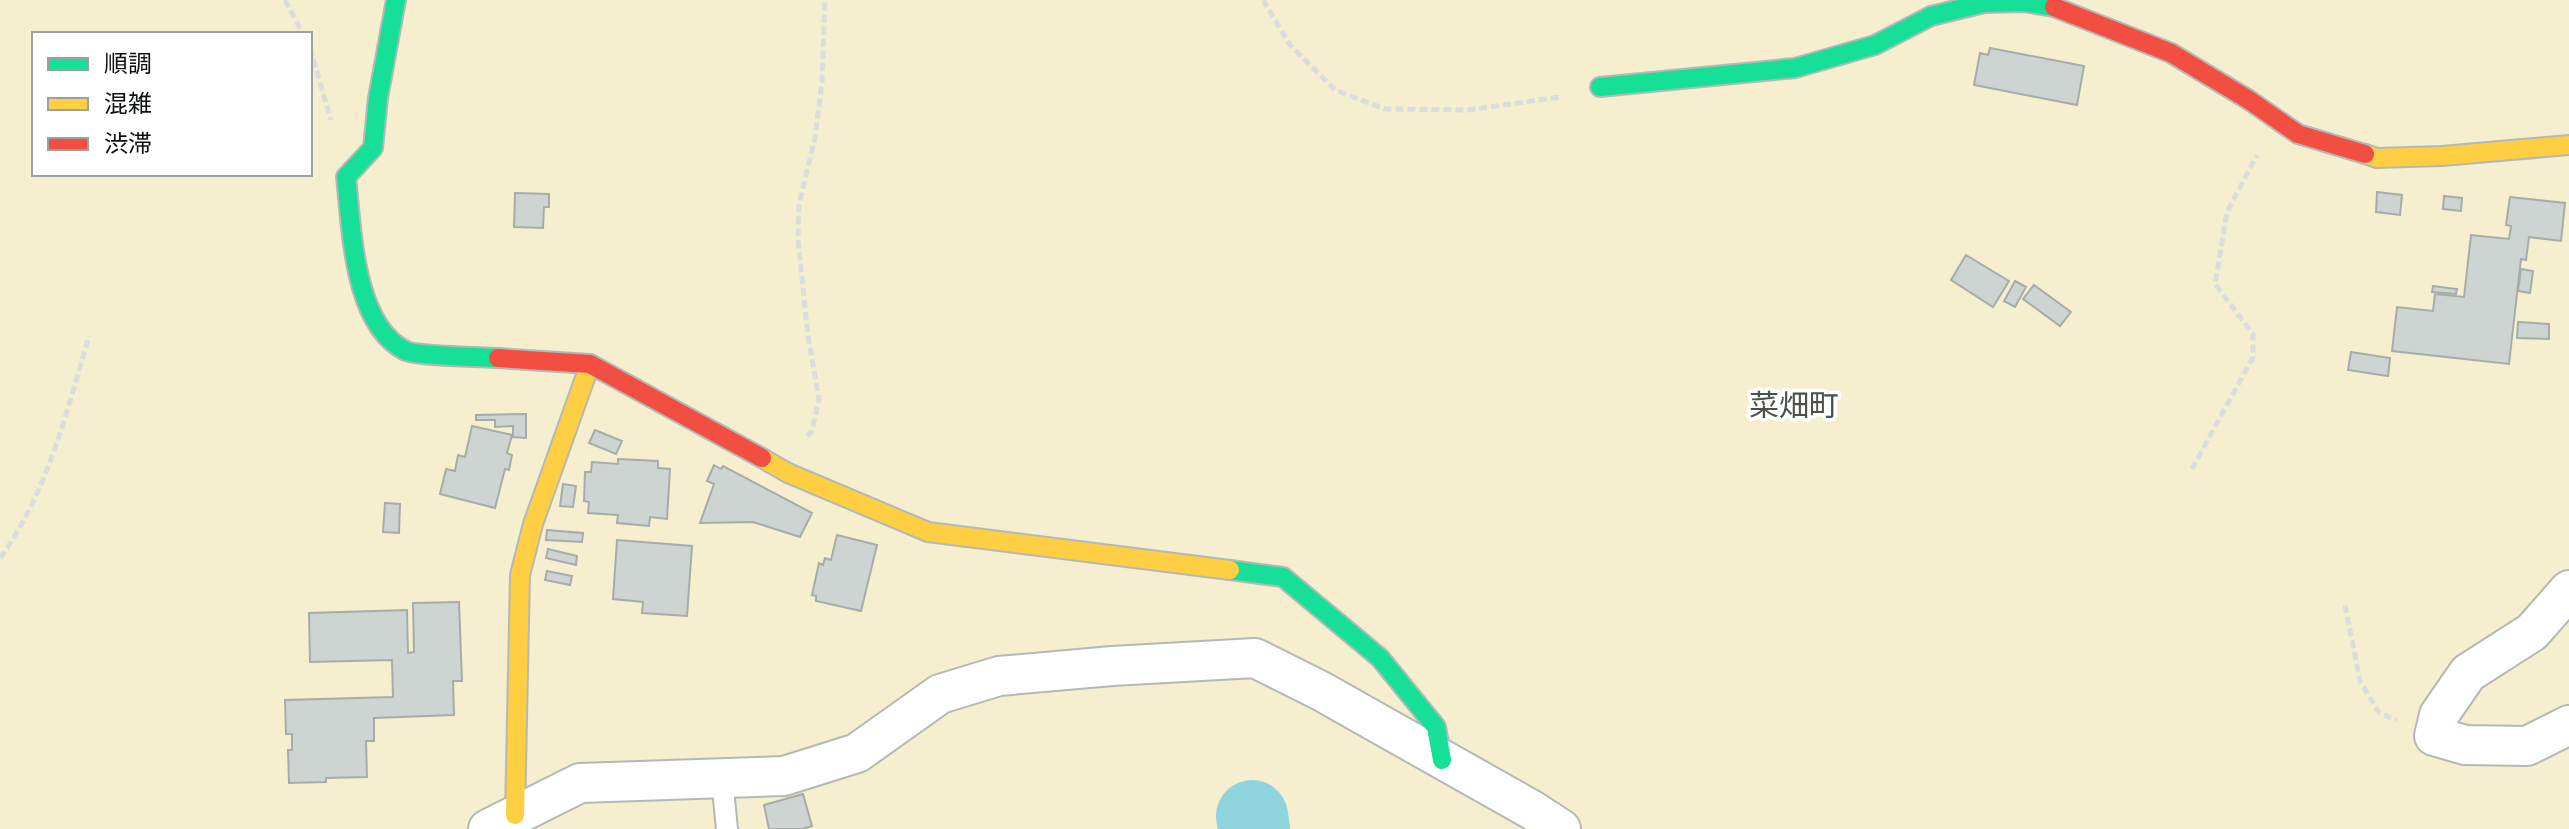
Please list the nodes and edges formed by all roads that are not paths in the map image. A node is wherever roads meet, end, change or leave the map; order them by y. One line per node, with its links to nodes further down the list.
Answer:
1 (396, 0): 4 (street)
2 (1600, 87): 3 (street)
3 (2569, 145)
4 (590, 364): 7 (street); 9 (street)
5 (2569, 590): 6 (street)
6 (2569, 725)
7 (1442, 760): 8 (street); 11 (street)
8 (722, 779): 9 (street); 10 (lane)
9 (502, 822)
10 (727, 829)
11 (1561, 829)

